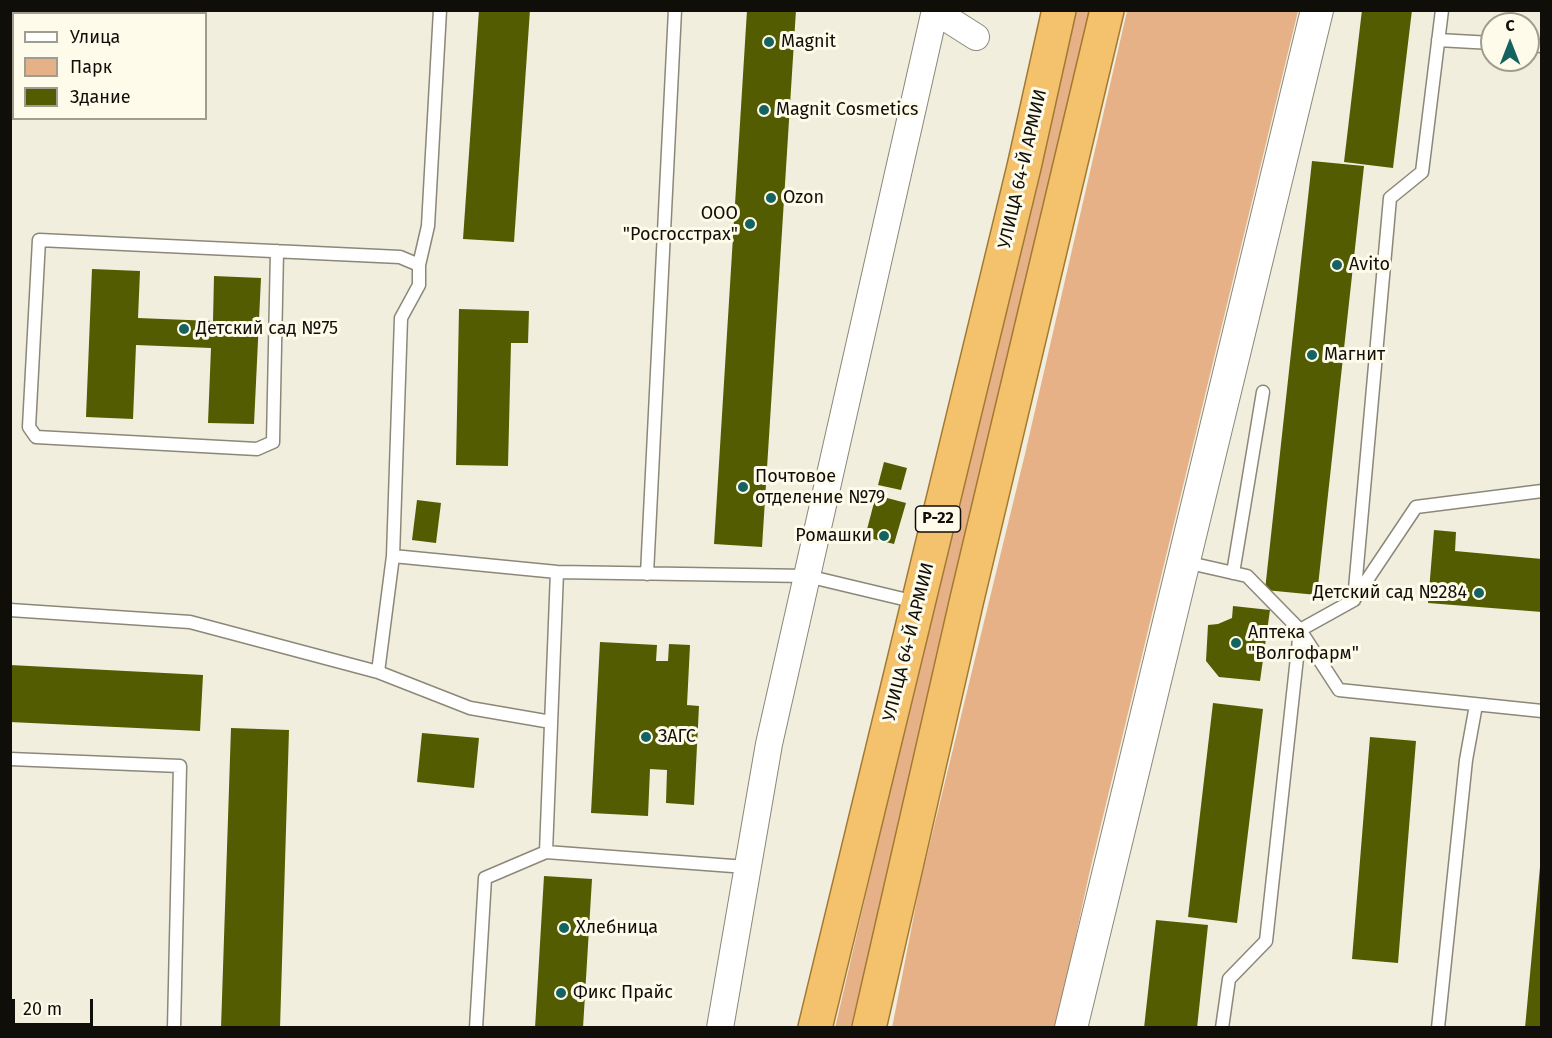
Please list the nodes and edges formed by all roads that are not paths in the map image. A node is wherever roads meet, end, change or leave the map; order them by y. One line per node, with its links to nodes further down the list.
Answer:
1 (440, 10): 13 (lane)
2 (675, 10): 20 (lane)
3 (930, 10): 8 (lane)
4 (1059, 10): 23 (highway, УЛИЦА 64-Й АРМИИ / Р-22)
5 (1107, 10): 37 (highway, Р-22)
6 (1317, 10): 17 (street)
7 (1442, 10): 10 (lane)
8 (935, 11): 9 (street); 21 (street)
9 (976, 37)
10 (1438, 40): 11 (lane); 22 (lane)
11 (1480, 42)
12 (277, 251): 12 (lane); 13 (lane)
13 (419, 265): 16 (lane)
14 (1263, 392): 19 (lane)
15 (1542, 491): 22 (lane)
16 (393, 556): 18 (lane); 26 (lane)
17 (1184, 562): 19 (lane); 38 (street)
18 (557, 572): 20 (lane); 29 (lane)
19 (1233, 573): 25 (lane)
20 (648, 574): 21 (lane)
21 (807, 576): 23 (lane); 32 (street)
22 (1354, 600): 25 (lane)
23 (918, 603): 36 (highway, УЛИЦА 64-Й АРМИИ / Р-22)
24 (10, 610): 26 (lane)
25 (1300, 630): 27 (lane); 39 (lane)
26 (378, 672): 29 (lane)
27 (1476, 705): 28 (lane); 40 (lane)
28 (1542, 711)
29 (551, 722): 31 (lane)
30 (10, 759): 33 (lane)
31 (546, 852): 32 (lane); 34 (lane)
32 (746, 867): 35 (street)
33 (174, 1028)
34 (476, 1028)
35 (720, 1028)
36 (815, 1028)
37 (869, 1028)
38 (1071, 1028)
39 (1222, 1028)
40 (1438, 1028)

